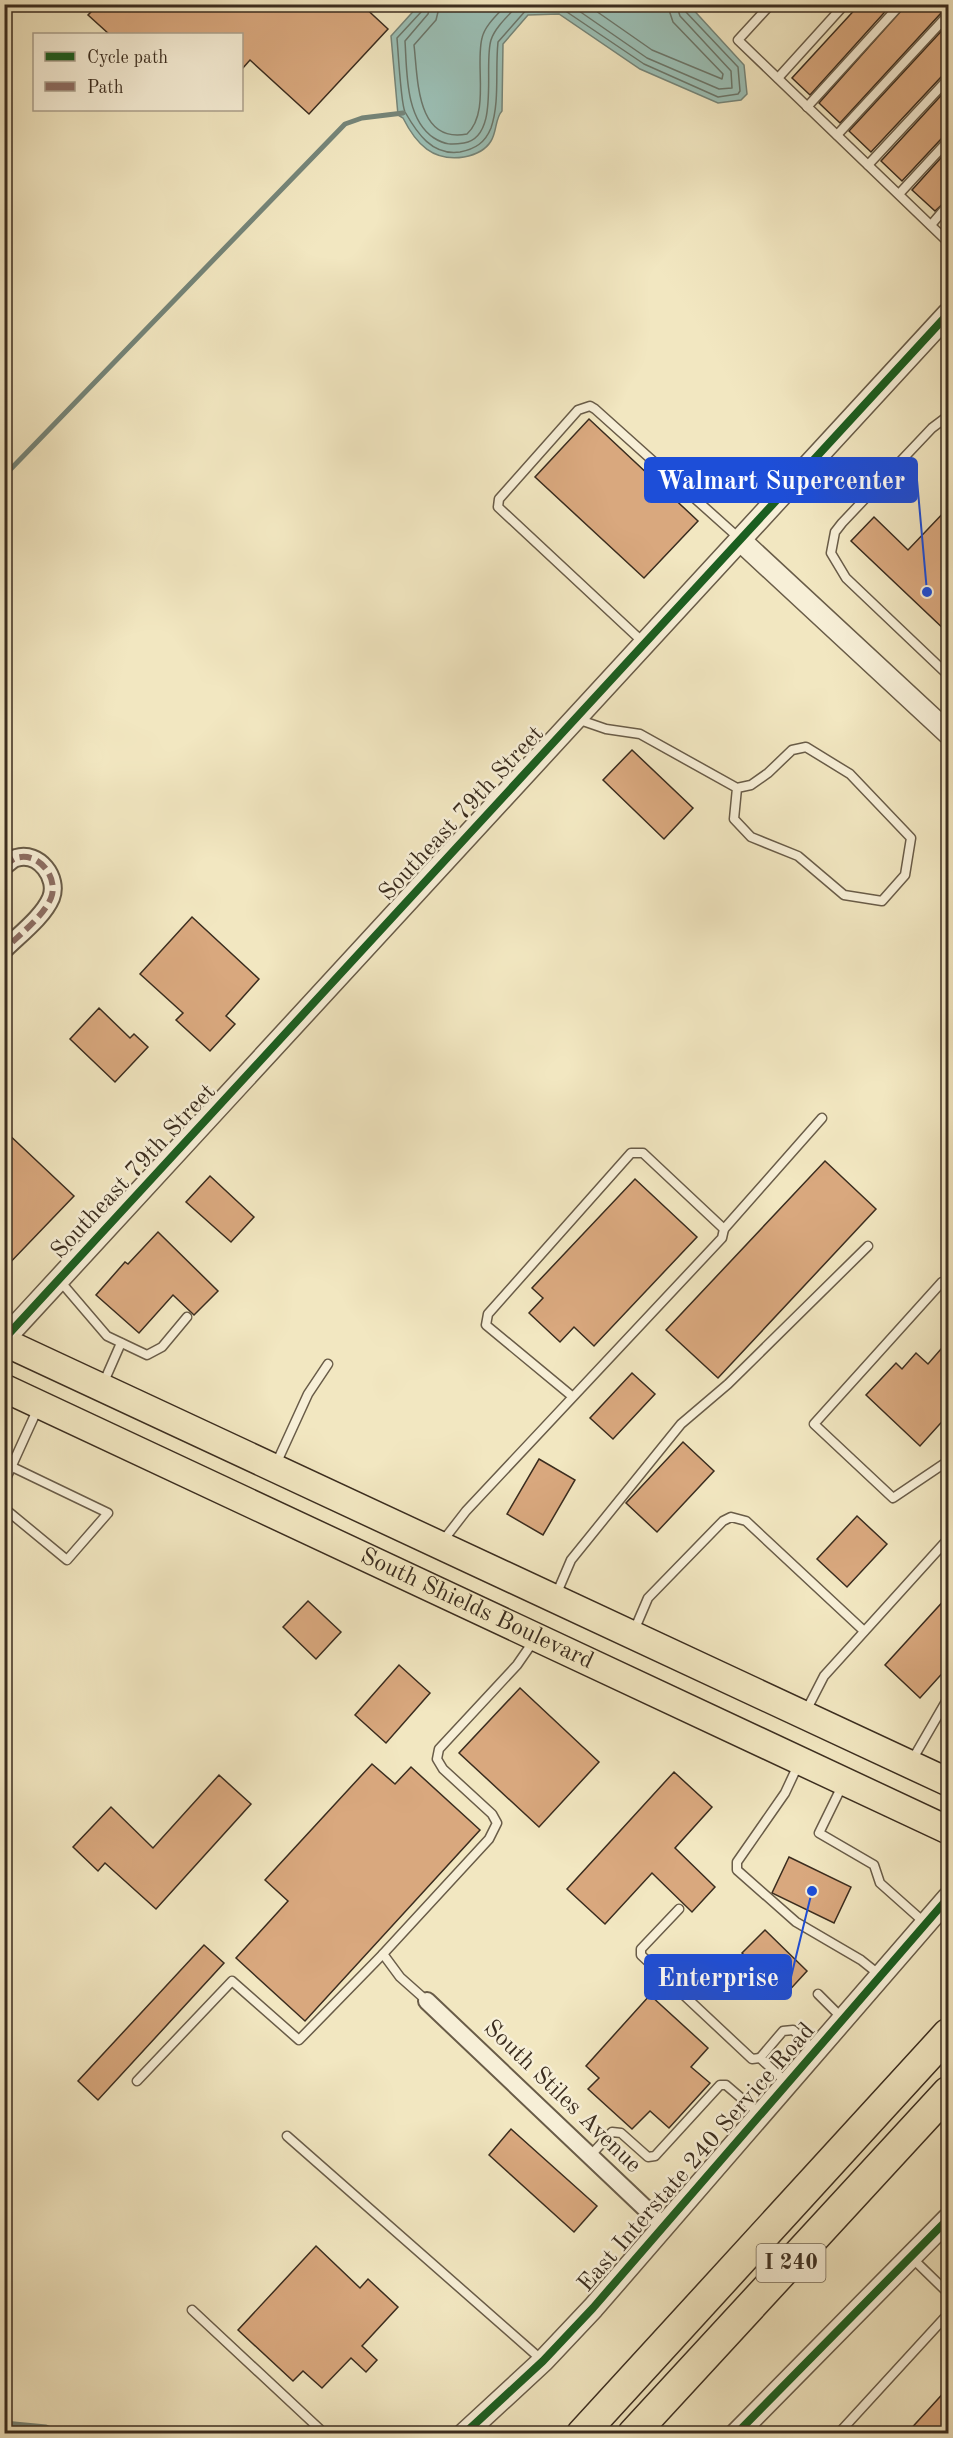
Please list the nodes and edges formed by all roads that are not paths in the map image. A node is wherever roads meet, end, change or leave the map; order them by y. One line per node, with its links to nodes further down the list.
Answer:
1 (771, 4): 5 (lane)
2 (845, 4): 5 (lane)
3 (901, 4): 7 (lane)
4 (948, 15): 8 (lane)
5 (778, 78): 7 (lane)
6 (948, 79): 10 (lane)
7 (807, 106): 8 (lane)
8 (837, 135): 10 (lane)
9 (948, 141): 11 (lane)
10 (868, 165): 11 (lane)
11 (899, 194): 13 (lane)
12 (948, 205): 13 (lane)
13 (931, 225): 14 (lane)
14 (948, 242)
15 (948, 314): 17 (street, Southeast 79th Street)
16 (948, 416): 19 (lane)
17 (741, 541): 18 (street, Southeast 79th Street); 18 (lane); 21 (street)
18 (645, 645): 20 (street, Southeast 79th Street)
19 (948, 675)
20 (576, 718): 22 (lane); 28 (street, Southeast 79th Street)
21 (948, 733)
22 (737, 788): 22 (lane)
23 (4, 866): 24 (street)
24 (4, 950)
25 (822, 1118): 26 (lane)
26 (724, 1229): 36 (lane); 36 (lane)
27 (868, 1246): 45 (lane)
28 (60, 1281): 31 (street, Southeast 79th Street); 32 (lane)
29 (948, 1282): 38 (lane)
30 (187, 1317): 32 (lane)
31 (4, 1341): 34 (main road, South Shields Boulevard)
32 (121, 1343): 34 (lane)
33 (328, 1364): 40 (lane)
34 (102, 1386): 40 (main road, South Shields Boulevard)
35 (4, 1388): 37 (main road, South Shields Boulevard)
36 (573, 1397): 44 (lane)
37 (39, 1404): 39 (lane); 49 (main road, South Shields Boulevard)
38 (948, 1461)
39 (8, 1465): 41 (lane); 42 (lane)
40 (274, 1467): 44 (main road, South Shields Boulevard)
41 (4, 1483)
42 (4, 1508)
43 (948, 1539): 47 (lane)
44 (440, 1545): 45 (main road, South Shields Boulevard)
45 (554, 1598): 46 (main road, South Shields Boulevard)
46 (600, 1620): 48 (main road, South Shields Boulevard); 50 (main road)
47 (864, 1631): 48 (lane); 52 (lane)
48 (632, 1634): 52 (main road, South Shields Boulevard)
49 (537, 1636): 50 (main road, South Shields Boulevard); 61 (lane)
50 (584, 1658): 53 (main road, South Shields Boulevard)
51 (948, 1698): 54 (lane)
52 (805, 1714): 54 (main road, South Shields Boulevard)
53 (800, 1760): 55 (main road, South Shields Boulevard); 62 (lane)
54 (910, 1764): 56 (main road, South Shields Boulevard)
55 (845, 1781): 57 (main road, South Shields Boulevard); 60 (lane)
56 (948, 1782)
57 (948, 1830)
58 (948, 1898): 60 (street, East Interstate 240 Service Road)
59 (679, 1909): 68 (lane)
60 (926, 1924): 62 (street, East Interstate 240 Service Road)
61 (383, 1954): 64 (lane); 69 (lane)
62 (881, 1976): 65 (street, East Interstate 240 Service Road)
63 (818, 1994): 65 (lane)
64 (427, 2001): 74 (street, South Stiles Avenue)
65 (844, 2019): 67 (street, East Interstate 240 Service Road)
66 (948, 2034): 81 (highway, I 240)
67 (816, 2051): 68 (lane); 70 (street, East Interstate 240 Service Road)
68 (760, 2058): 70 (lane)
69 (136, 2080)
70 (789, 2084): 72 (street, East Interstate 240 Service Road)
71 (948, 2092): 87 (highway, I 240)
72 (761, 2116): 74 (lane); 76 (street, East Interstate 240 Service Road)
73 (287, 2136): 82 (lane)
74 (590, 2156): 76 (street, South Stiles Avenue)
75 (948, 2219): 77 (street)
76 (665, 2227): 82 (street, East Interstate 240 Service Road)
77 (911, 2257): 78 (lane); 88 (street)
78 (948, 2293)
79 (192, 2310): 83 (lane)
80 (948, 2314): 89 (lane)
81 (651, 2359): 85 (highway); 86 (highway, I 240)
82 (543, 2361): 84 (street, East Interstate 240 Service Road)
83 (326, 2433)
84 (464, 2433)
85 (559, 2433)
86 (582, 2433)
87 (633, 2433)
88 (736, 2433)
89 (838, 2433)

